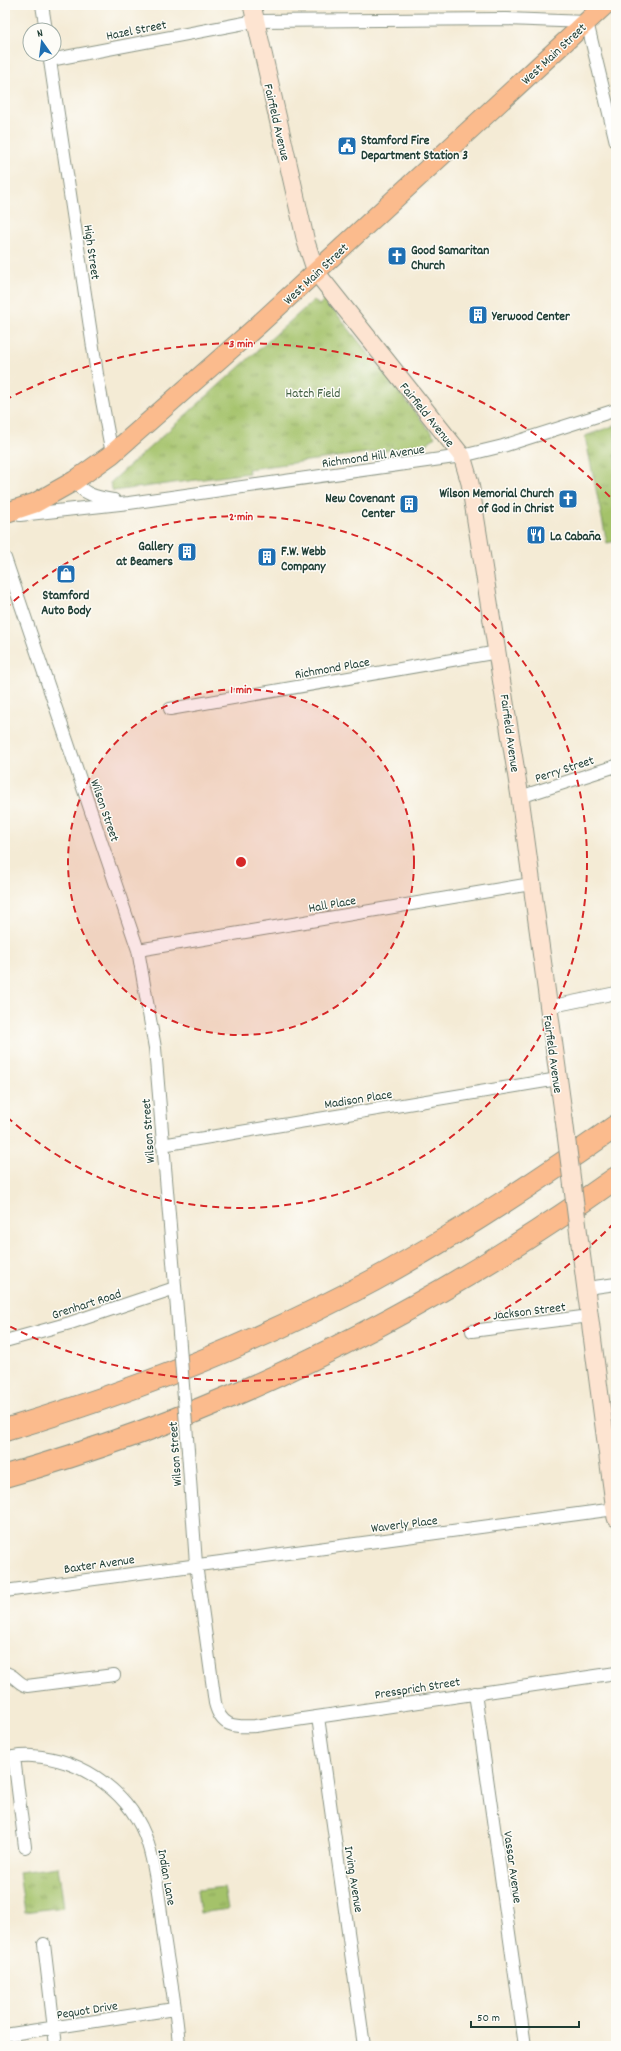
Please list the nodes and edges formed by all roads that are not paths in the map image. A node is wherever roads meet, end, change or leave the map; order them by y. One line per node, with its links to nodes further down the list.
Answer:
1 (42, 5): 4 (street)
2 (252, 5): 5 (main road, Fairfield Avenue)
3 (604, 5): 6 (main road, West Main Street)
4 (45, 22)
5 (255, 22): 6 (street, Hazel Street); 7 (street, Hazel Street); 10 (main road, Fairfield Avenue)
6 (586, 22): 9 (street); 10 (main road, West Main Street)
7 (62, 55)
8 (51, 62): 12 (street, High Street)
9 (616, 142)
10 (316, 272): 12 (main road, West Main Street); 13 (main road, Fairfield Avenue)
11 (616, 410): 13 (street, Richmond Hill Avenue)
12 (112, 454): 14 (main road, West Main Street)
13 (462, 456): 15 (street, Richmond Hill Avenue); 19 (main road, Fairfield Avenue)
14 (74, 481): 15 (street, Richmond Hill Avenue); 16 (main road, West Main Street)
15 (129, 502): 17 (street, Richmond Hill Avenue)
16 (5, 513)
17 (5, 516)
18 (5, 558): 24 (street, Wilson Street)
19 (498, 652): 20 (street, Richmond Place); 22 (main road, Fairfield Avenue)
20 (170, 709)
21 (616, 766): 22 (street, Perry Street)
22 (520, 797): 23 (main road, Fairfield Avenue)
23 (530, 884): 24 (street, Hall Place); 26 (main road, Fairfield Avenue)
24 (138, 950): 29 (street, Wilson Street)
25 (616, 993): 26 (street)
26 (548, 1007): 27 (main road, Fairfield Avenue)
27 (558, 1079): 29 (street, Madison Place); 33 (main road, Fairfield Avenue, bridge)
28 (616, 1126): 37 (highway)
29 (162, 1145): 32 (street, Wilson Street)
30 (616, 1178): 40 (highway)
31 (616, 1284): 33 (street)
32 (175, 1288): 36 (street, Grenhart Road); 44 (street, Wilson Street, bridge)
33 (586, 1288): 34 (main road, Fairfield Avenue)
34 (590, 1316): 35 (street, Jackson Street); 43 (main road, Fairfield Avenue)
35 (472, 1331)
36 (5, 1341)
37 (39, 1420): 38 (highway); 39 (highway)
38 (5, 1425)
39 (5, 1430)
40 (108, 1444): 41 (highway); 42 (highway)
41 (5, 1476)
42 (5, 1485)
43 (615, 1514): 44 (street, Waverly Place)
44 (196, 1564): 46 (street, Baxter Avenue); 53 (street, Wilson Street)
45 (5, 1586): 46 (street)
46 (38, 1586): 47 (street, Baxter Avenue)
47 (5, 1591)
48 (5, 1672): 50 (street)
49 (616, 1673): 51 (street, Pressprich Street)
50 (114, 1675)
51 (475, 1693): 52 (street, Pressprich Street); 63 (street, Vassar Avenue)
52 (318, 1717): 53 (street, Pressprich Street); 62 (street, Irving Avenue)
53 (222, 1721)
54 (10, 1758): 55 (street); 57 (street, Indian Lane)
55 (25, 1847)
56 (44, 1944): 58 (street)
57 (174, 2009): 58 (street, Pequot Drive); 61 (street, Indian Lane)
58 (54, 2028): 59 (street, Pequot Drive); 60 (street)
59 (5, 2035)
60 (56, 2046)
61 (179, 2046)
62 (364, 2046)
63 (525, 2046)

